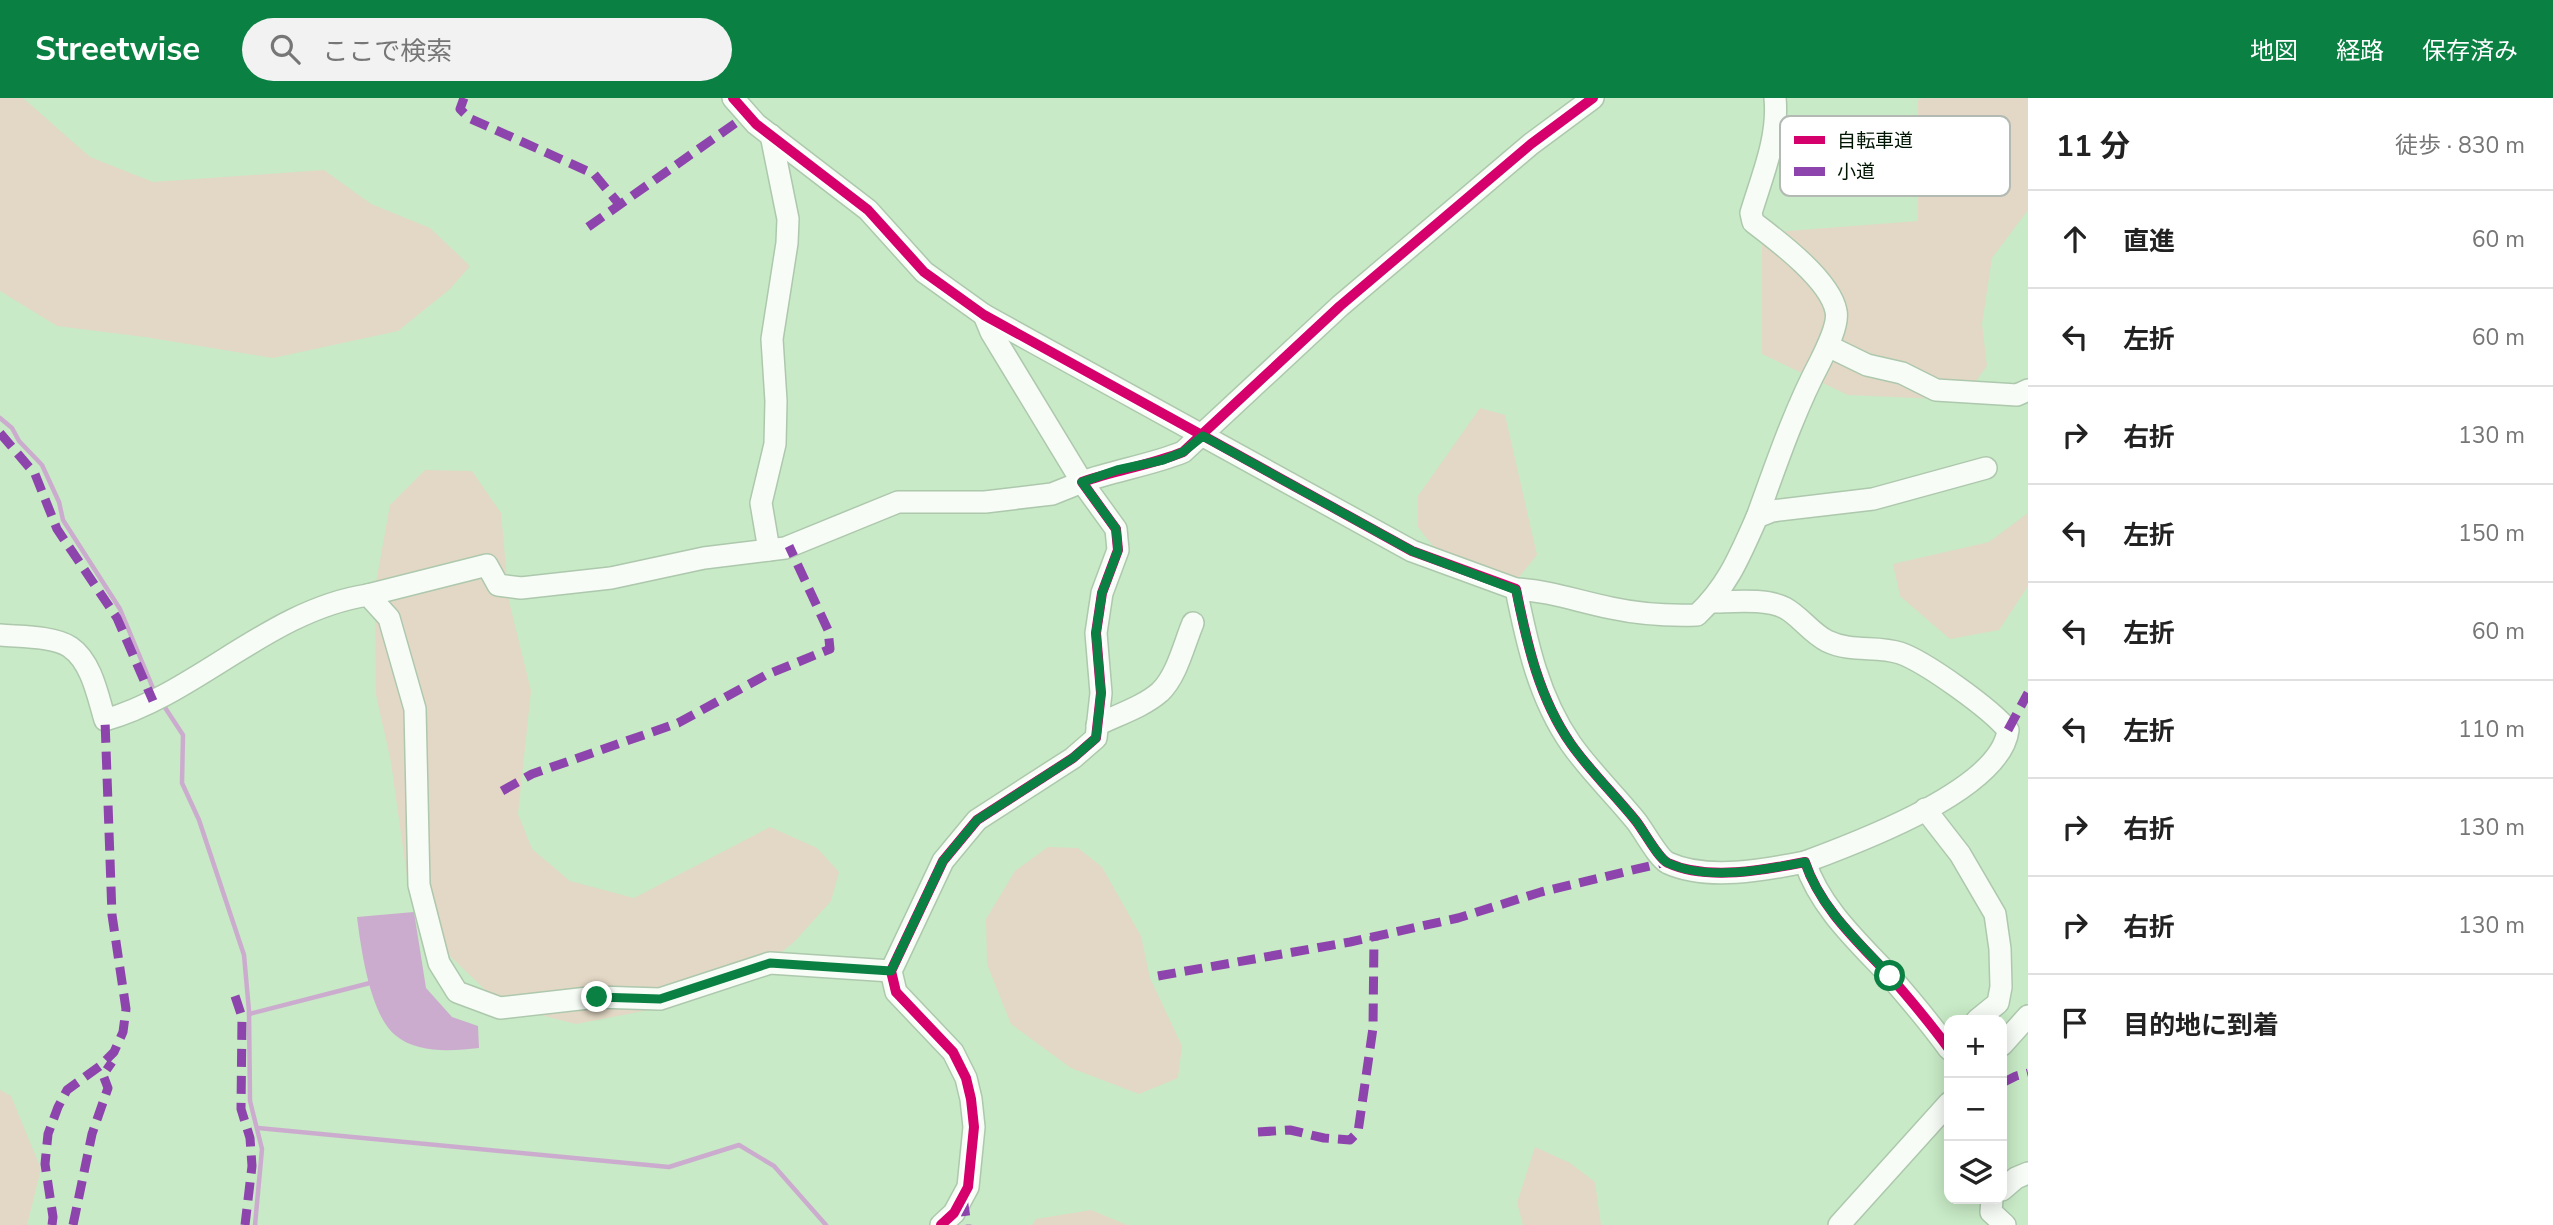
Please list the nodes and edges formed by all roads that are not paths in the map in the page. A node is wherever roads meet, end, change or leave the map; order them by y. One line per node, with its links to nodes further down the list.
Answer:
1 (733, 98): 4 (street)
2 (1593, 98): 8 (street)
3 (1775, 98): 6 (street)
4 (771, 135): 5 (street); 12 (street)
5 (984, 315): 8 (street); 10 (street)
6 (1828, 346): 7 (street); 11 (street)
7 (2028, 390)
8 (1203, 436): 10 (street); 13 (street)
9 (1986, 468): 11 (street)
10 (1082, 482): 12 (street); 18 (street)
11 (1757, 517): 15 (street)
12 (769, 550): 14 (street)
13 (1516, 590): 15 (street); 20 (street)
14 (369, 596): 17 (street); 21 (street)
15 (1710, 602): 19 (street)
16 (1193, 623): 18 (street)
17 (0, 635)
18 (1097, 726): 21 (street)
19 (1925, 809): 20 (street); 22 (street)
20 (1805, 862): 25 (street)
21 (891, 971): 30 (street)
22 (1983, 1015)
23 (2028, 1016): 24 (street)
24 (2007, 1039)
25 (1944, 1041)
26 (1944, 1109): 31 (street)
27 (2028, 1173): 28 (street)
28 (2007, 1186)
29 (1992, 1204): 32 (street)
30 (941, 1225)
31 (1839, 1225)
32 (2005, 1225)

